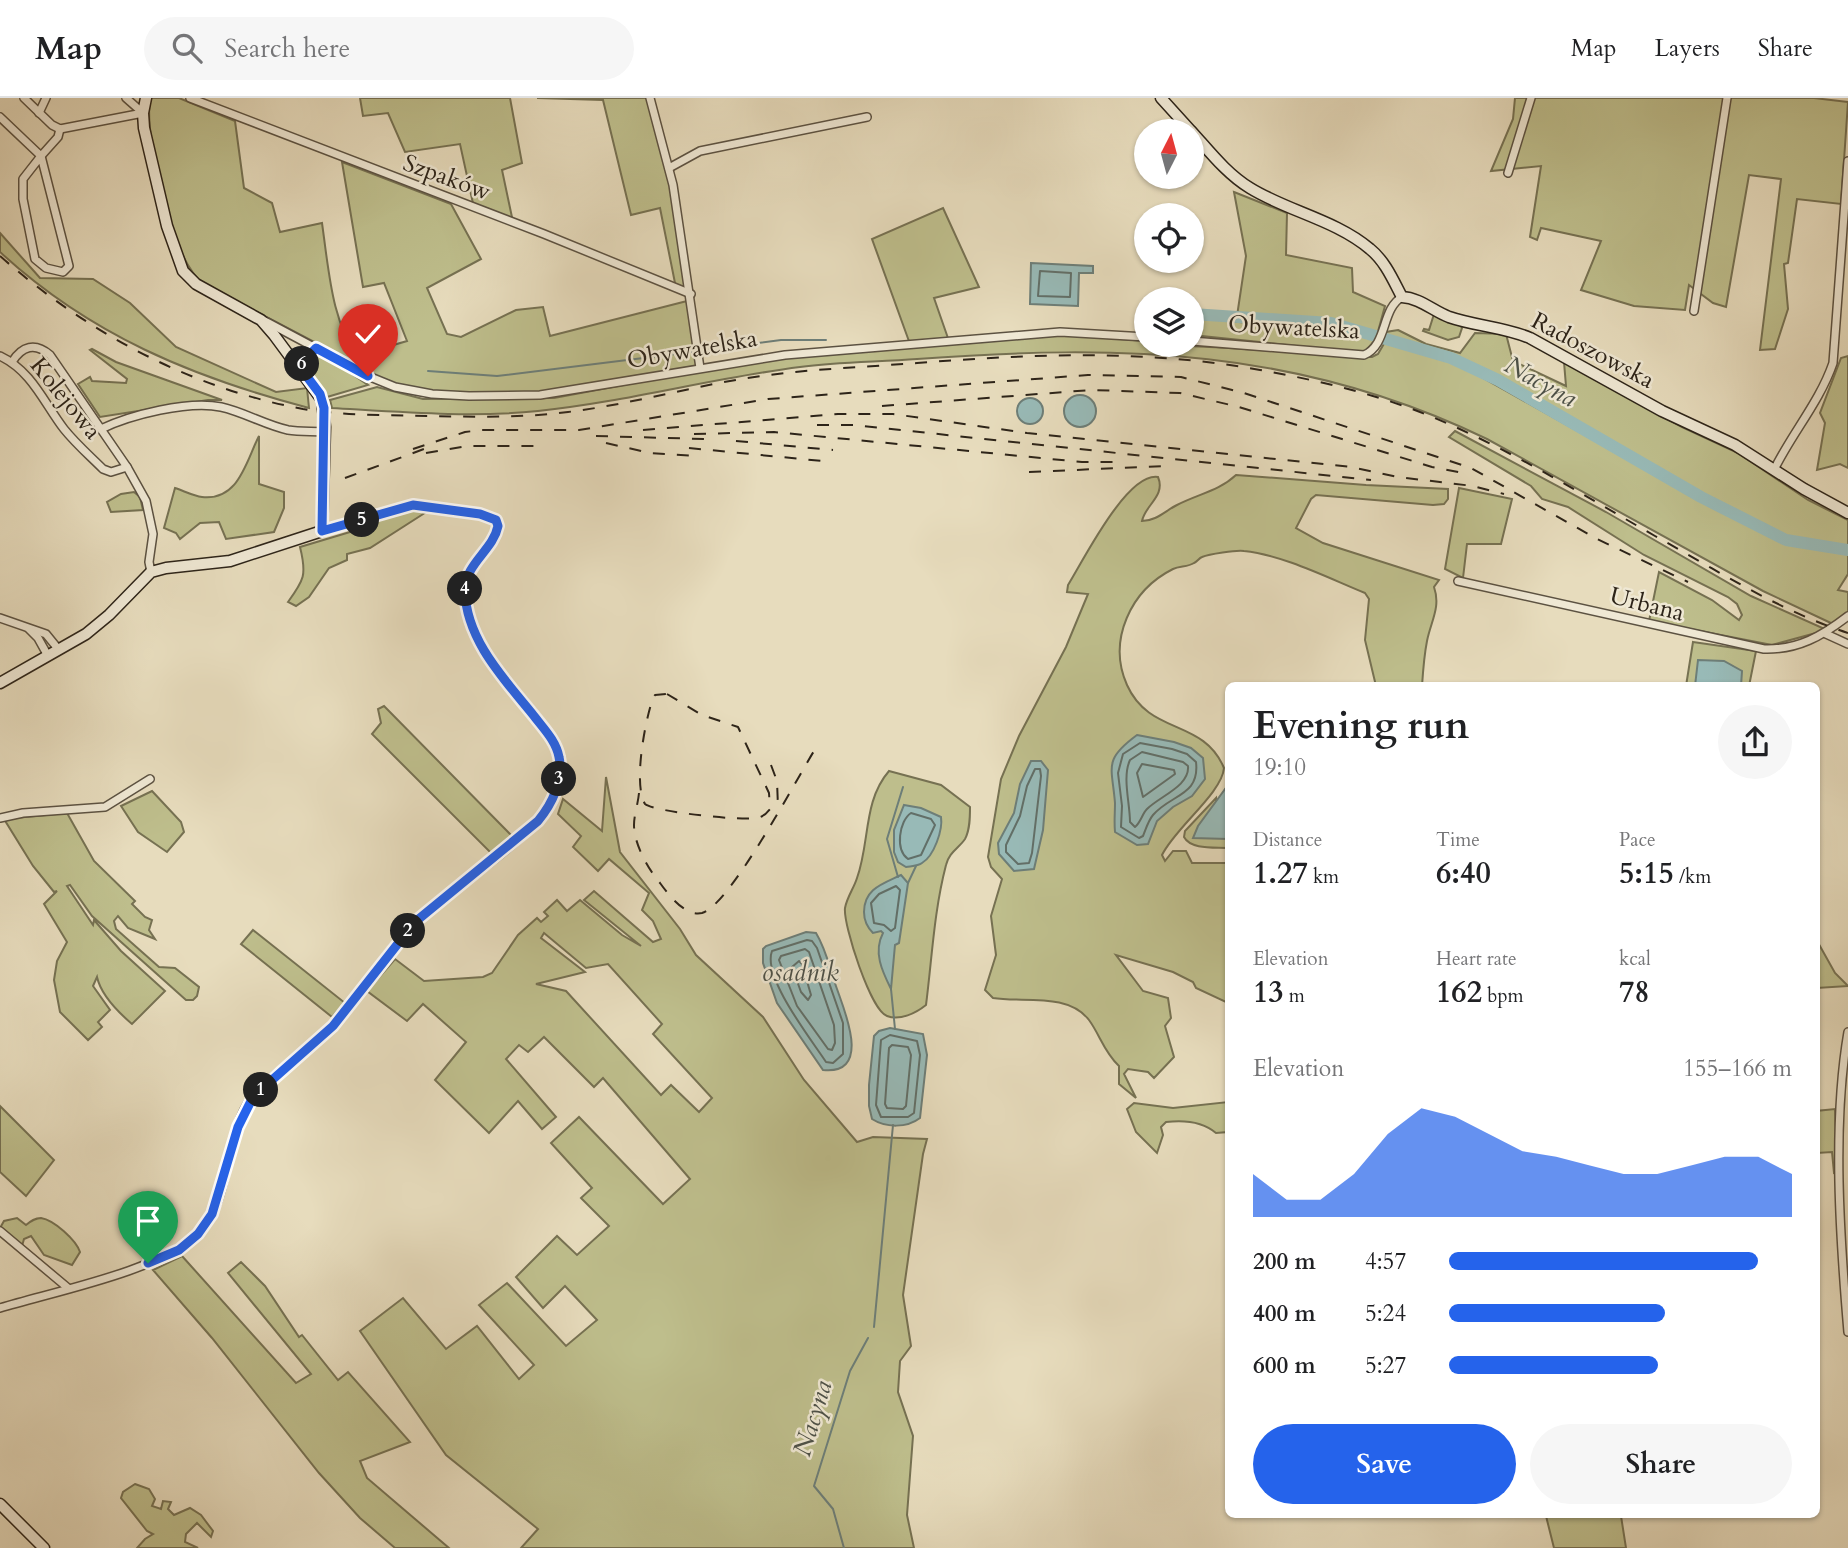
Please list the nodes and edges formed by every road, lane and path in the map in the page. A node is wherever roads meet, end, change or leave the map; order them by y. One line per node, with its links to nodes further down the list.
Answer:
1 (24, 98): 10 (street)
2 (46, 98): 10 (street)
3 (126, 98): 11 (street)
4 (146, 98): 11 (street, Obywatelska)
5 (190, 98): 22 (street, Szpaków)
6 (650, 98): 19 (street)
7 (1161, 98): 14 (street)
8 (1531, 98): 20 (street)
9 (1727, 98): 24 (street)
10 (39, 113): 15 (street)
11 (143, 113): 15 (street); 25 (street, Obywatelska)
12 (0, 117): 17 (street)
13 (867, 117): 19 (street)
14 (1180, 119)
15 (60, 129): 17 (street)
16 (1204, 146): 23 (street)
17 (41, 156): 17 (street)
18 (1848, 161): 21 (street)
19 (669, 167): 22 (street)
20 (1508, 173)
21 (1847, 221): 36 (street)
22 (691, 294): 32 (street)
23 (1402, 297): 27 (street, Obywatelska); 36 (street, Radoszowska)
24 (1694, 311)
25 (261, 320): 28 (street, Obywatelska); 31 (street, Obywatelska)
26 (1134, 336): 32 (street, Obywatelska)
27 (1204, 342)
28 (316, 348): 31 (street); 32 (street, Obywatelska)
29 (0, 356): 30 (street, Kolejowa)
30 (12, 362): 33 (street, Kolejowa); 35 (street, Kolejowa)
31 (299, 366): 34 (street, Obywatelska)
32 (700, 368)
33 (101, 429): 34 (street); 35 (street)
34 (325, 432): 38 (street, Obywatelska)
35 (127, 467): 39 (street)
36 (1774, 468): 37 (street, Radoszowska)
37 (1848, 513)
38 (322, 531): 39 (street); 53 (street)
39 (151, 572): 46 (street)
40 (1458, 581): 44 (street, Urbana)
41 (1848, 617): 44 (street, Urbana)
42 (0, 618): 43 (street)
43 (25, 626): 46 (street); 47 (street)
44 (1826, 634): 45 (street)
45 (1848, 644)
46 (60, 650): 47 (street)
47 (48, 656): 48 (street)
48 (0, 683)
49 (150, 779): 50 (street)
50 (0, 818)
51 (1848, 1032): 55 (street)
52 (0, 1231): 53 (street)
53 (68, 1288): 54 (street)
54 (0, 1308)
55 (1848, 1332)
56 (0, 1504): 57 (street)
57 (44, 1548)

